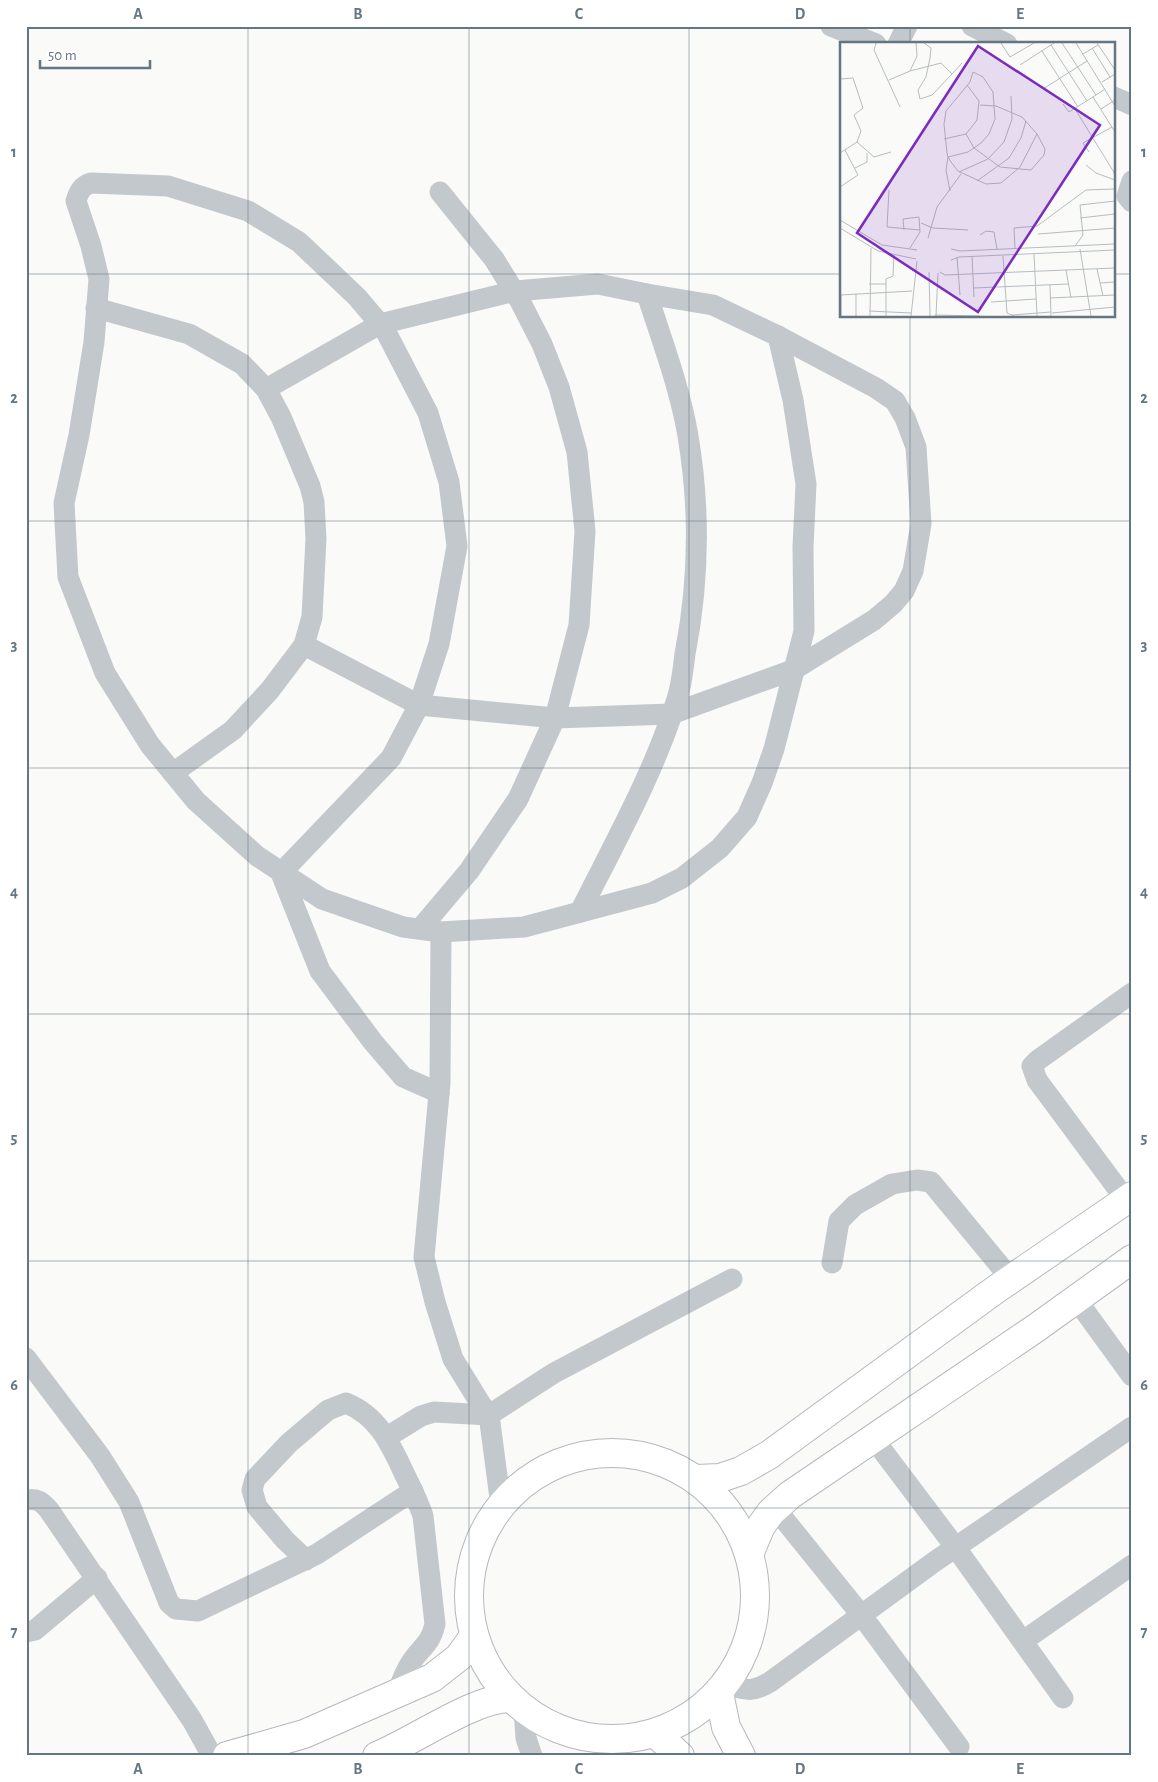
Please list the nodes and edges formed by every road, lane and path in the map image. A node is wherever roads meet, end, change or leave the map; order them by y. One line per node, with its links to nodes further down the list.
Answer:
1 (831, 26): 4 (street)
2 (906, 26): 5 (street)
3 (972, 26): 6 (street)
4 (871, 42)
5 (899, 42)
6 (1003, 42)
7 (1116, 98): 8 (street)
8 (1132, 105)
9 (1132, 181): 11 (street)
10 (440, 192): 12 (street)
11 (1132, 202)
12 (515, 291): 13 (street); 15 (street); 22 (street)
13 (647, 294): 16 (street); 21 (street)
14 (96, 308): 15 (street); 17 (street); 23 (street)
15 (380, 324): 17 (street); 20 (street)
16 (778, 336): 19 (street); 19 (street)
17 (266, 389): 18 (street)
18 (304, 645): 20 (street); 23 (street)
19 (793, 670): 21 (street); 25 (street)
20 (419, 705): 22 (street); 24 (street)
21 (671, 714): 22 (street); 25 (street)
22 (555, 718): 26 (street)
23 (173, 773): 24 (street)
24 (281, 872): 26 (street); 28 (street)
25 (580, 912): 26 (street)
26 (431, 930): 28 (street)
27 (1132, 993): 29 (street)
28 (439, 1093): 37 (street)
29 (1129, 1198): 33 (main road)
30 (1132, 1259): 34 (main road)
31 (832, 1263): 33 (street)
32 (732, 1279): 37 (street)
33 (1012, 1279): 41 (main road)
34 (1076, 1300): 36 (street); 40 (main road)
35 (26, 1358): 48 (street)
36 (1132, 1376)
37 (489, 1415): 39 (street); 44 (street)
38 (1132, 1427): 46 (street)
39 (387, 1437): 42 (street); 48 (street)
40 (874, 1438): 45 (main road); 46 (street)
41 (697, 1479): 44 (main road); 47 (main road)
42 (413, 1491): 48 (street); 56 (street)
43 (26, 1500): 50 (street)
44 (501, 1506): 53 (main road)
45 (775, 1508): 47 (main road); 51 (street)
46 (956, 1548): 51 (street); 54 (street)
47 (750, 1552): 55 (main road)
48 (306, 1560)
49 (1132, 1565): 54 (street)
50 (97, 1578): 52 (street); 61 (street)
51 (862, 1616): 55 (street); 60 (street)
52 (26, 1632)
53 (474, 1636): 56 (main road); 58 (main road)
54 (1023, 1641): 57 (street)
55 (721, 1688): 59 (main road); 66 (main road)
56 (396, 1694): 62 (main road)
57 (1063, 1698)
58 (517, 1704): 59 (main road); 63 (main road); 64 (street)
59 (655, 1733): 65 (main road)
60 (959, 1747)
61 (212, 1756)
62 (227, 1756)
63 (377, 1756)
64 (532, 1756)
65 (680, 1756)
66 (741, 1756)

